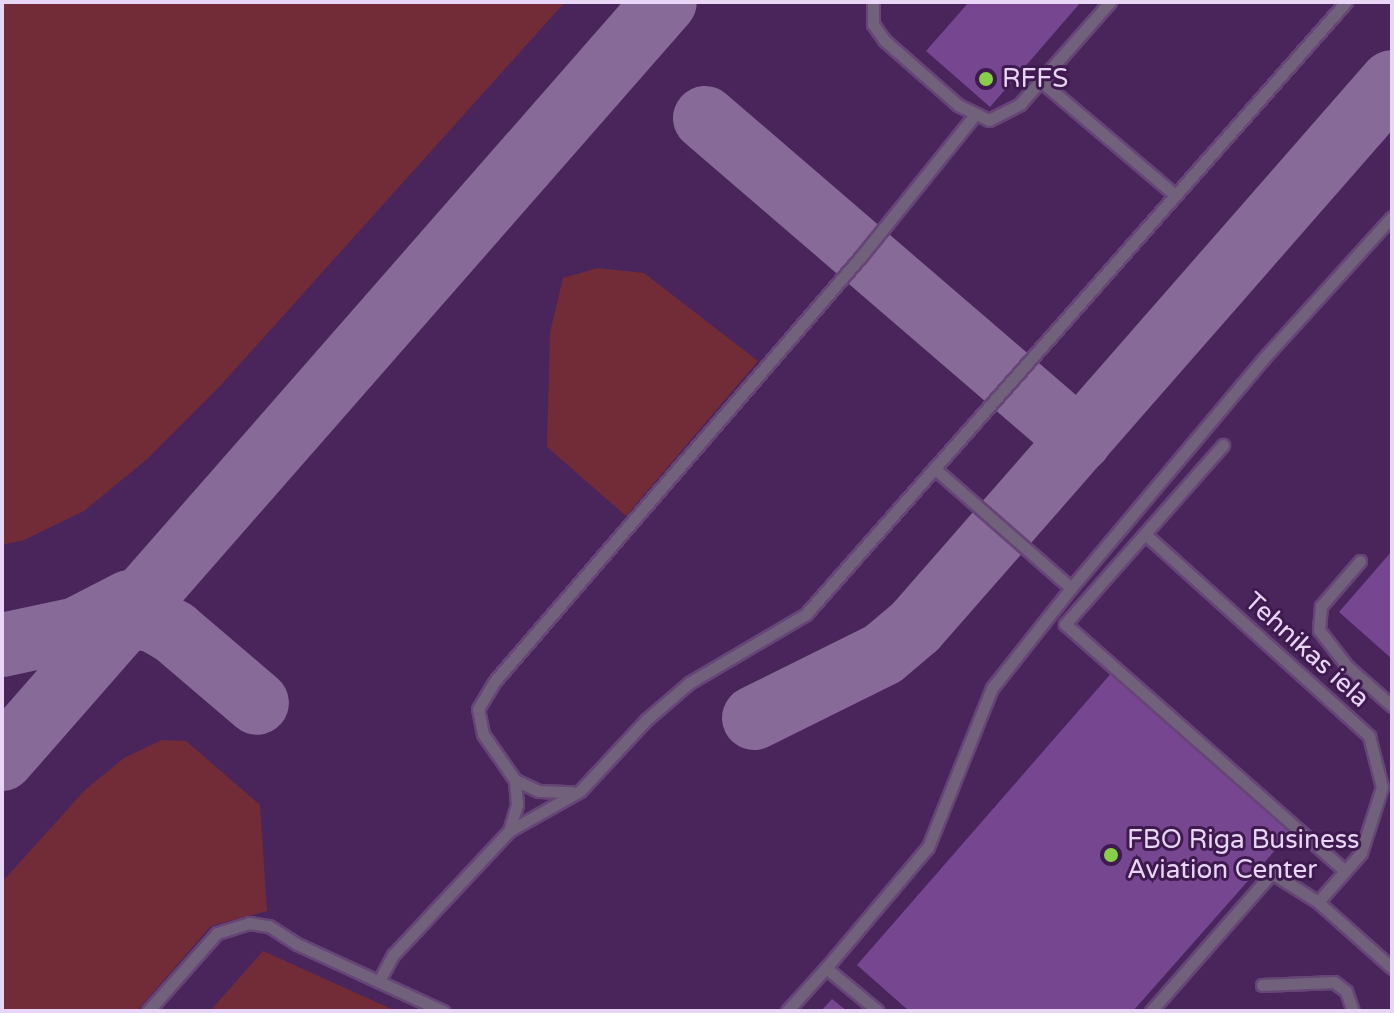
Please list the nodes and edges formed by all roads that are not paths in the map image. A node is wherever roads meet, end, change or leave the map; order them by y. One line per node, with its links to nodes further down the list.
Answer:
1 (873, 2): 5 (lane)
2 (1110, 2): 4 (lane)
3 (1346, 2): 6 (lane)
4 (1042, 82): 5 (lane); 6 (lane)
5 (974, 116): 14 (lane)
6 (1174, 194): 9 (lane)
7 (1392, 217): 12 (lane)
8 (1223, 445): 10 (lane)
9 (934, 468): 12 (lane); 15 (lane)
10 (1145, 534): 17 (lane, Tehnikas iela); 17 (lane)
11 (1360, 561): 13 (lane)
12 (1071, 588): 19 (lane)
13 (1392, 706)
14 (515, 780): 15 (lane); 16 (lane)
15 (580, 791): 16 (lane)
16 (509, 831): 21 (lane)
17 (1345, 871): 18 (lane, Tehnikas iela)
18 (1318, 902): 20 (lane); 27 (lane)
19 (826, 968): 25 (lane); 26 (lane)
20 (1392, 968)
21 (379, 981): 23 (lane); 24 (lane)
22 (1262, 985): 28 (lane)
23 (148, 1011)
24 (443, 1011)
25 (787, 1011)
26 (878, 1011)
27 (1151, 1011)
28 (1353, 1011)

